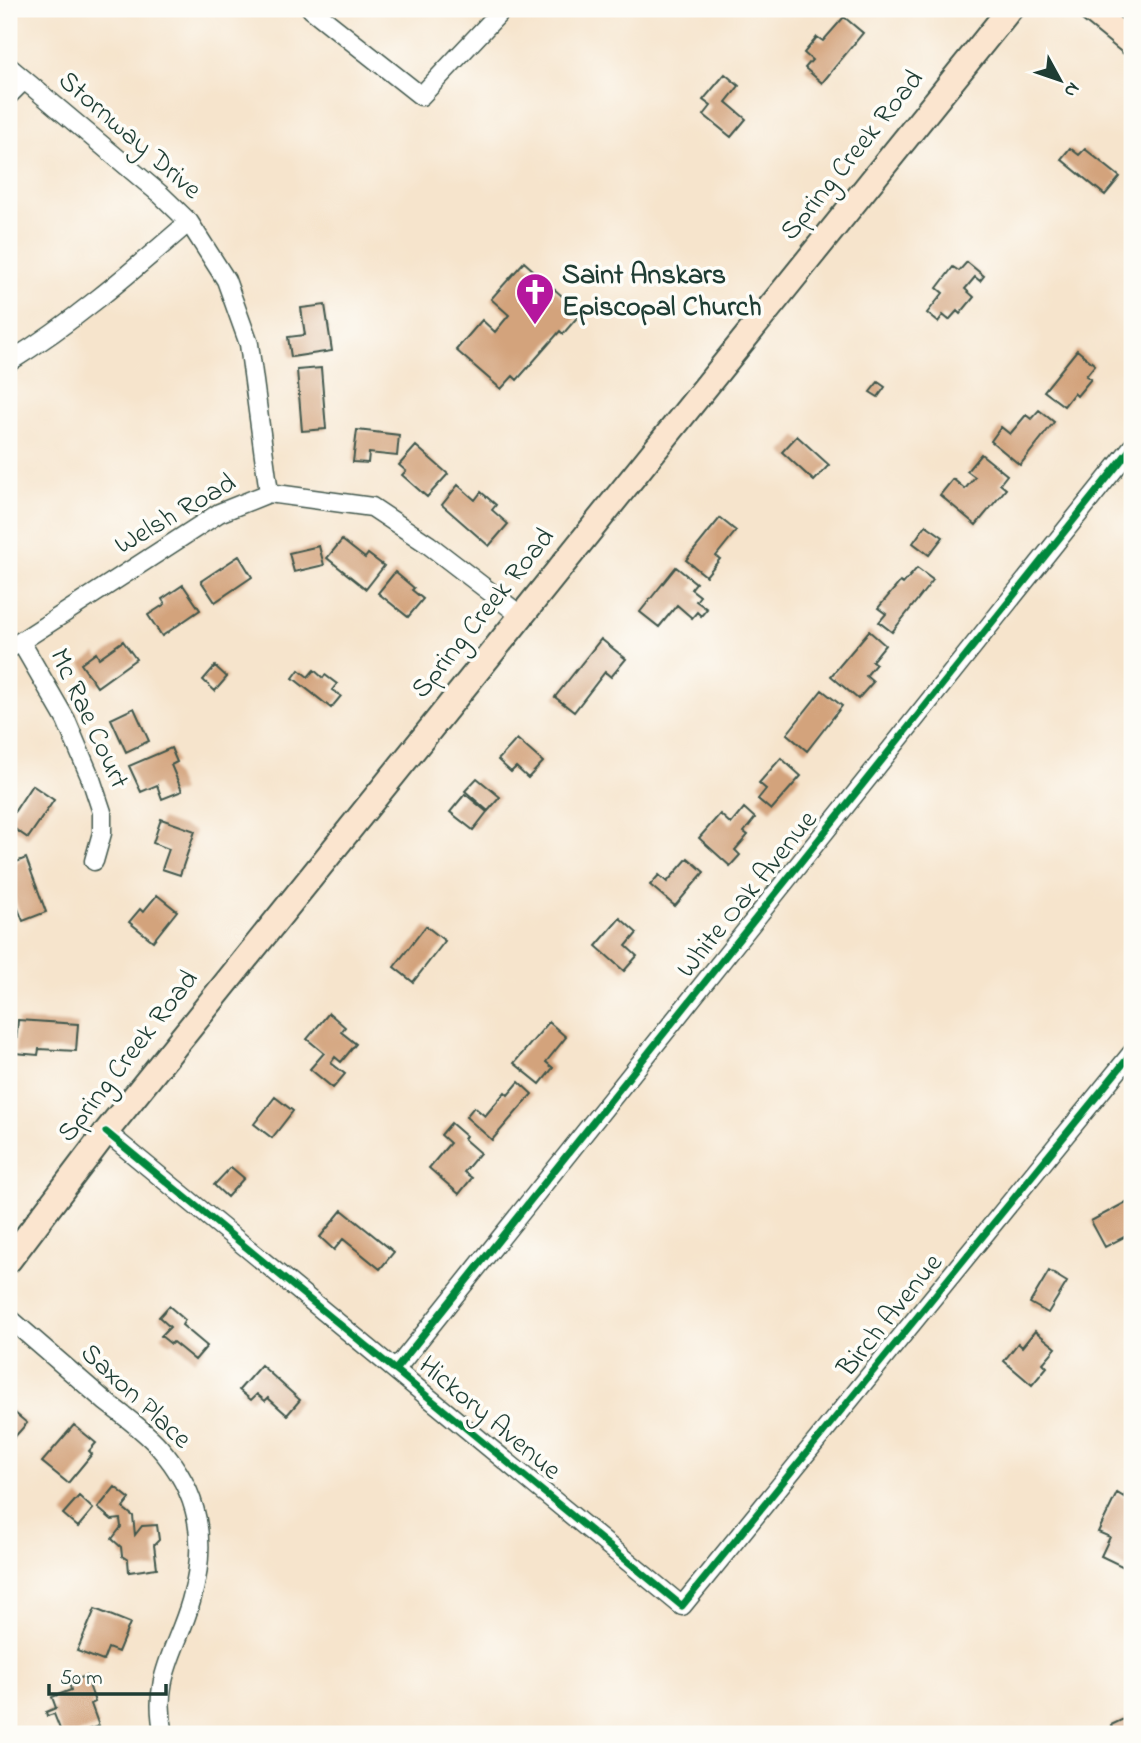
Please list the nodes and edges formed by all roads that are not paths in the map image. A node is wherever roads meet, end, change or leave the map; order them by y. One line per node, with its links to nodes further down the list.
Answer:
1 (311, 9): 2 (street)
2 (503, 9)
3 (1010, 9): 13 (main road, Spring Creek Road)
4 (1089, 9): 5 (main road)
5 (1132, 44)
6 (9, 66): 7 (street, Stornway Drive)
7 (24, 80): 8 (street); 9 (street, Stornway Drive)
8 (9, 95)
9 (189, 222): 10 (street); 12 (street, Stornway Drive)
10 (9, 362)
11 (1132, 447): 20 (street, White Oak Avenue)
12 (269, 493): 13 (street, Welsh Road); 14 (street, Welsh Road)
13 (520, 615): 17 (main road, Spring Creek Road)
14 (15, 645): 15 (street, Mc Rae Court)
15 (94, 861)
16 (1132, 1053): 21 (street, Birch Avenue)
17 (106, 1132): 18 (main road, Spring Creek Road); 20 (street, Hickory Avenue)
18 (9, 1260)
19 (9, 1318): 22 (street, Saxon Place)
20 (396, 1369): 21 (street, Hickory Avenue)
21 (682, 1606)
22 (164, 1734)

